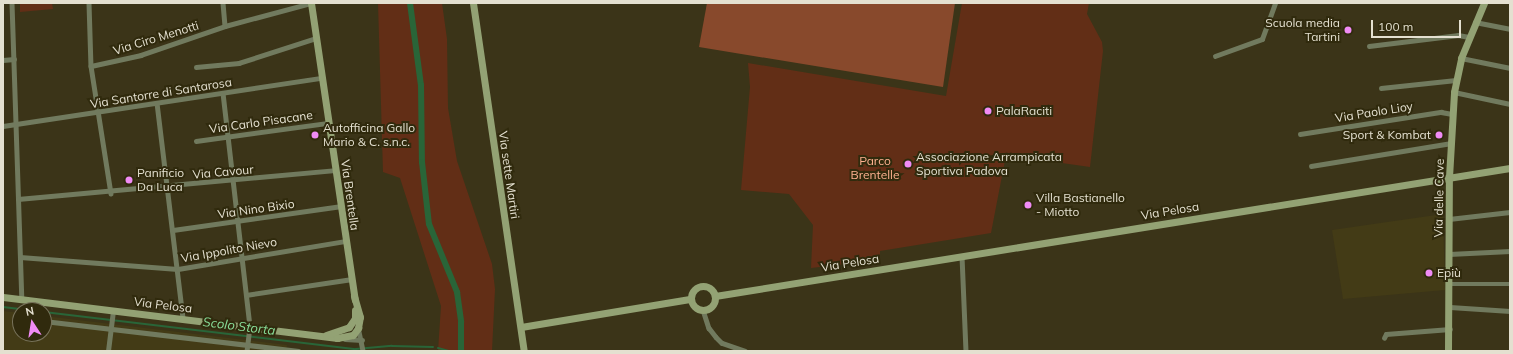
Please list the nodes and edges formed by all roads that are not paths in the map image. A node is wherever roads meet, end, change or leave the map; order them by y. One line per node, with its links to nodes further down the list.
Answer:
1 (12, 3): 16 (street)
2 (89, 3): 18 (street)
3 (223, 3): 9 (street)
4 (311, 3): 9 (street, Via Ciro Menotti); 12 (street, Via Brentella)
5 (473, 3): 73 (street, Via sette Martiri)
6 (1275, 3): 14 (street)
7 (1484, 3): 8 (street, Via delle Cave)
8 (1475, 22): 10 (street); 11 (street, Via delle Cave)
9 (225, 26): 18 (street, Via Ciro Menotti)
10 (1510, 30)
11 (1469, 37): 13 (street); 15 (street, Via delle Cave)
12 (316, 38): 19 (street); 21 (street, Via Brentella)
13 (1369, 46)
14 (1215, 56)
15 (1461, 58): 20 (street); 22 (street, Via delle Cave)
16 (14, 59): 17 (street); 32 (street)
17 (3, 60)
18 (92, 66): 28 (street)
19 (196, 67)
20 (1510, 68)
21 (322, 78): 25 (street, Via Santorre di Santarosa); 30 (street, Via Brentella)
22 (1456, 80): 23 (street); 24 (street, Via delle Cave)
23 (1381, 88)
24 (1454, 92): 27 (street); 29 (street, Via delle Cave)
25 (223, 93): 26 (street, Via Santorre di Santarosa); 34 (street)
26 (157, 103): 28 (street, Via Santorre di Santarosa); 42 (street)
27 (1510, 104)
28 (98, 112): 32 (street, Via Santorre di Santarosa); 43 (street)
29 (1452, 114): 33 (street, Via Paolo Lioy); 36 (street, Via delle Cave)
30 (328, 123): 34 (street, Via Carlo Pisacane); 39 (street, Via Brentella)
31 (3, 126): 32 (street, Via Santorre di Santarosa)
32 (15, 126): 44 (street)
33 (1300, 134)
34 (229, 137): 35 (street, Via Carlo Pisacane); 41 (street)
35 (196, 141)
36 (1451, 143): 37 (street); 40 (street, Via delle Cave)
37 (1311, 166)
38 (1510, 168): 40 (street, Via Pelosa)
39 (335, 170): 41 (street, Via Cavour); 45 (street, Via Brentella)
40 (1449, 177): 47 (street, Via delle Cave); 53 (street, Via Pelosa)
41 (235, 181): 42 (street, Via Cavour); 48 (street)
42 (168, 186): 43 (street, Via Cavour); 49 (street)
43 (111, 193): 44 (street, Via Cavour)
44 (18, 200): 54 (street)
45 (341, 206): 48 (street, Via Nino Bixio); 50 (street, Via Brentella)
46 (1510, 212): 47 (street)
47 (1449, 219): 52 (street, Via delle Cave)
48 (239, 221): 49 (street, Via Nino Bixio); 55 (street)
49 (173, 230): 56 (street)
50 (346, 241): 55 (street, Via Ippolito Nievo); 57 (street, Via Brentella)
51 (1510, 251): 52 (street)
52 (1449, 254): 58 (street, Via delle Cave)
53 (962, 256): 62 (street, Via Pelosa); 90 (street)
54 (20, 257): 56 (street, Via Ippolito Nievo); 65 (street)
55 (243, 257): 56 (street, Via Ippolito Nievo); 60 (street)
56 (178, 269): 71 (street)
57 (352, 279): 60 (street); 61 (street, Via Brentella)
58 (1450, 284): 59 (street); 66 (street, Via delle Cave)
59 (1510, 284)
60 (246, 295): 76 (street)
61 (354, 296): 70 (street); 75 (street)
62 (715, 296): 64 (street); 67 (street)
63 (3, 297): 65 (street, Via Pelosa)
64 (690, 299): 67 (street); 73 (street)
65 (22, 300): 69 (street, Via Pelosa)
66 (1450, 307): 68 (street); 78 (street, Via delle Cave)
67 (703, 310): 89 (street)
68 (1510, 311)
69 (113, 312): 71 (street, Via Pelosa); 74 (street)
70 (355, 318): 75 (street); 77 (street)
71 (183, 319): 76 (street, Via Pelosa)
72 (52, 322): 74 (street)
73 (521, 327): 88 (street, Via sette Martiri)
74 (110, 328): 83 (street); 84 (street)
75 (358, 328): 77 (street, Via Pelosa); 80 (street, Via Pelosa); 82 (street)
76 (250, 329): 79 (street, Via Pelosa); 83 (street)
77 (346, 329): 79 (street, Via Pelosa)
78 (1450, 329): 81 (street); 91 (street, Via delle Cave)
79 (320, 336): 80 (street, Via Pelosa)
80 (337, 338): 82 (street, Via Pelosa)
81 (1384, 338)
82 (362, 342): 87 (street)
83 (248, 344): 85 (street); 86 (street)
84 (108, 351)
85 (247, 351)
86 (298, 351)
87 (363, 351)
88 (524, 351)
89 (745, 351)
90 (966, 351)
91 (1448, 351)

